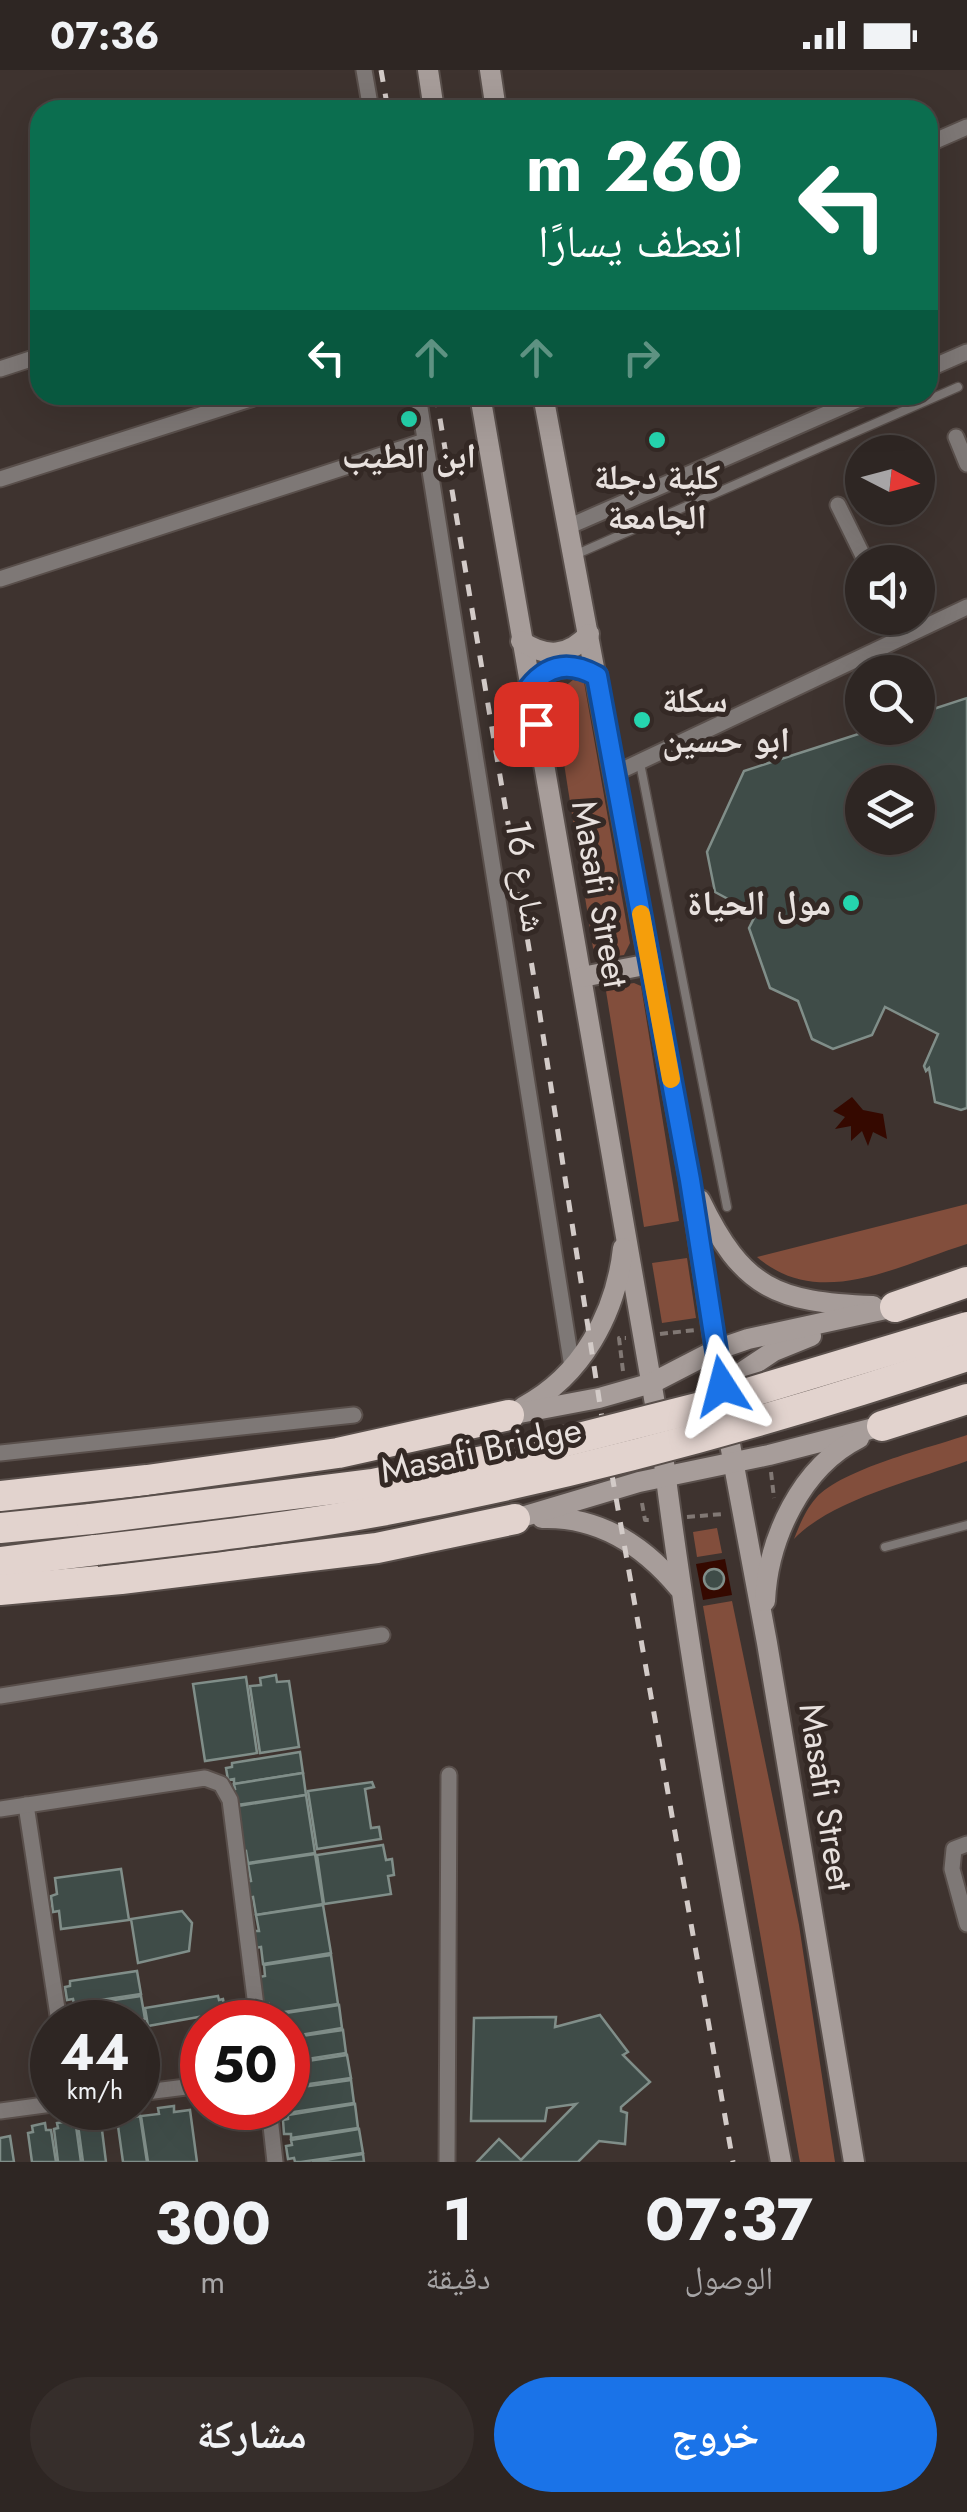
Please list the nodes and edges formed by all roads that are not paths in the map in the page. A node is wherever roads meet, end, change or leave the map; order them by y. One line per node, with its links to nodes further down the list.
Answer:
1 (364, 70): 4 (street)
2 (428, 70): 5 (main road)
3 (490, 70): 6 (main road)
4 (368, 100)
5 (432, 100)
6 (494, 100)
7 (967, 128): 8 (street)
8 (938, 140)
9 (967, 352): 11 (street)
10 (30, 359): 12 (street)
11 (938, 365)
12 (0, 369)
13 (958, 387): 14 (lane)
14 (938, 396)
15 (230, 405): 24 (street)
16 (420, 405): 22 (street, شارع 16)
17 (482, 405): 33 (main road, Masafi Street)
18 (545, 405): 26 (main road, Masafi Street)
19 (846, 405): 26 (street)
20 (917, 405): 28 (lane)
21 (956, 437): 23 (street)
22 (425, 441): 29 (street); 51 (street, شارع 16)
23 (967, 464)
24 (0, 478)
25 (838, 506): 27 (street)
26 (570, 526): 28 (main road, Masafi Street)
27 (858, 545)
28 (575, 555): 31 (main road, Masafi Street)
29 (0, 579)
30 (967, 607): 32 (street)
31 (589, 634): 33 (main road); 34 (main road, Masafi Street)
32 (903, 637): 36 (street)
33 (521, 641): 35 (main road, Masafi Street)
34 (597, 676): 35 (main road); 37 (main road, Masafi Street)
35 (529, 688): 39 (main road, Masafi Street)
36 (640, 763): 37 (street); 41 (lane)
37 (616, 773): 38 (main road, Masafi Street)
38 (650, 964): 39 (main road); 40 (main road, Masafi Street)
39 (582, 977): 42 (main road, Masafi Street)
40 (690, 1180): 44 (main road); 48 (main road, Masafi Street)
41 (726, 1207)
42 (625, 1226): 51 (main road); 52 (main road, Masafi Street)
43 (967, 1282): 44 (highway)
44 (895, 1307): 45 (main road)
45 (854, 1318): 47 (main road); 48 (main road)
46 (967, 1327): 67 (highway, Masafi Bridge, bridge)
47 (830, 1329): 48 (main road, Masafi Street); 50 (main road)
48 (716, 1350): 52 (main road)
49 (967, 1356): 69 (highway, Masafi Bridge, bridge)
50 (792, 1366)
51 (572, 1367): 54 (main road)
52 (654, 1393): 54 (main road)
53 (967, 1399): 57 (highway)
54 (519, 1413): 58 (main road); 64 (highway)
55 (354, 1416): 60 (street)
56 (810, 1420): 59 (main road)
57 (882, 1426): 59 (main road); 73 (main road)
58 (558, 1429)
59 (846, 1436): 61 (main road)
60 (0, 1453)
61 (732, 1453): 62 (main road); 73 (main road, Masafi Street)
62 (668, 1467): 65 (main road); 71 (main road)
63 (564, 1487): 65 (main road)
64 (0, 1496)
65 (527, 1516): 70 (highway); 71 (main road)
66 (967, 1524): 68 (lane)
67 (0, 1528)
68 (885, 1547)
69 (0, 1562)
70 (0, 1590)
71 (681, 1590): 87 (main road)
72 (382, 1635): 74 (street)
73 (768, 1642): 88 (main road, Masafi Street)
74 (0, 1696)
75 (448, 1775): 86 (street)
76 (26, 1805): 77 (street); 80 (street); 81 (street)
77 (0, 1808)
78 (967, 1844): 79 (street)
79 (967, 1924)
80 (56, 2000)
81 (255, 2000)
82 (30, 2107): 83 (street)
83 (0, 2112)
84 (272, 2130): 85 (street)
85 (276, 2162)
86 (446, 2162)
87 (781, 2162)
88 (854, 2162)

